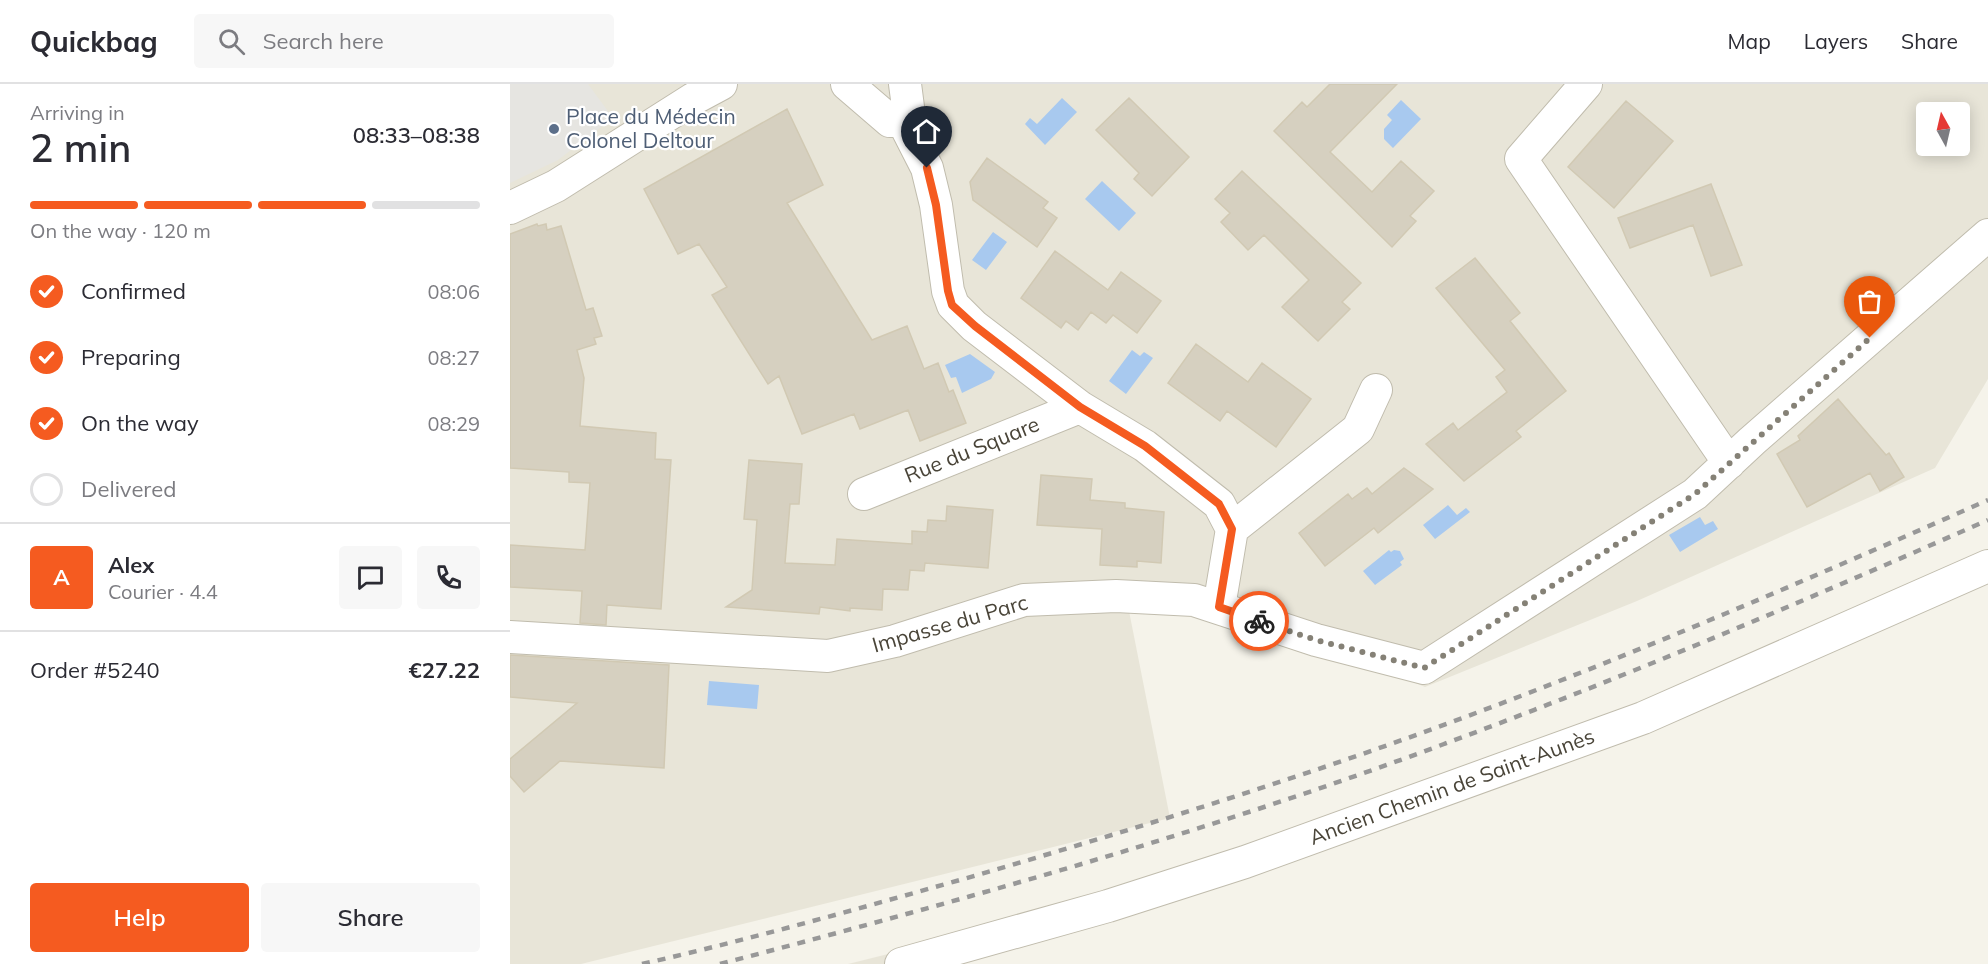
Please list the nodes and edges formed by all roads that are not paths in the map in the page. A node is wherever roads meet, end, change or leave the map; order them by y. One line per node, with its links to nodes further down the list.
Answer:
1 (721, 84): 6 (street)
2 (847, 84): 5 (street)
3 (905, 84): 5 (street)
4 (1586, 84): 10 (street)
5 (903, 121): 9 (street)
6 (510, 208)
7 (1988, 235): 10 (street, Impasse du Parc)
8 (1376, 390): 12 (street)
9 (1080, 407): 11 (street, Rue du Square); 12 (street)
10 (1729, 463): 14 (street, Impasse du Parc)
11 (864, 494)
12 (1232, 529): 14 (street)
13 (1988, 566): 16 (street, Ancien Chemin de Saint-Aunès)
14 (1219, 607): 15 (street, Impasse du Parc)
15 (510, 637)
16 (901, 964)

